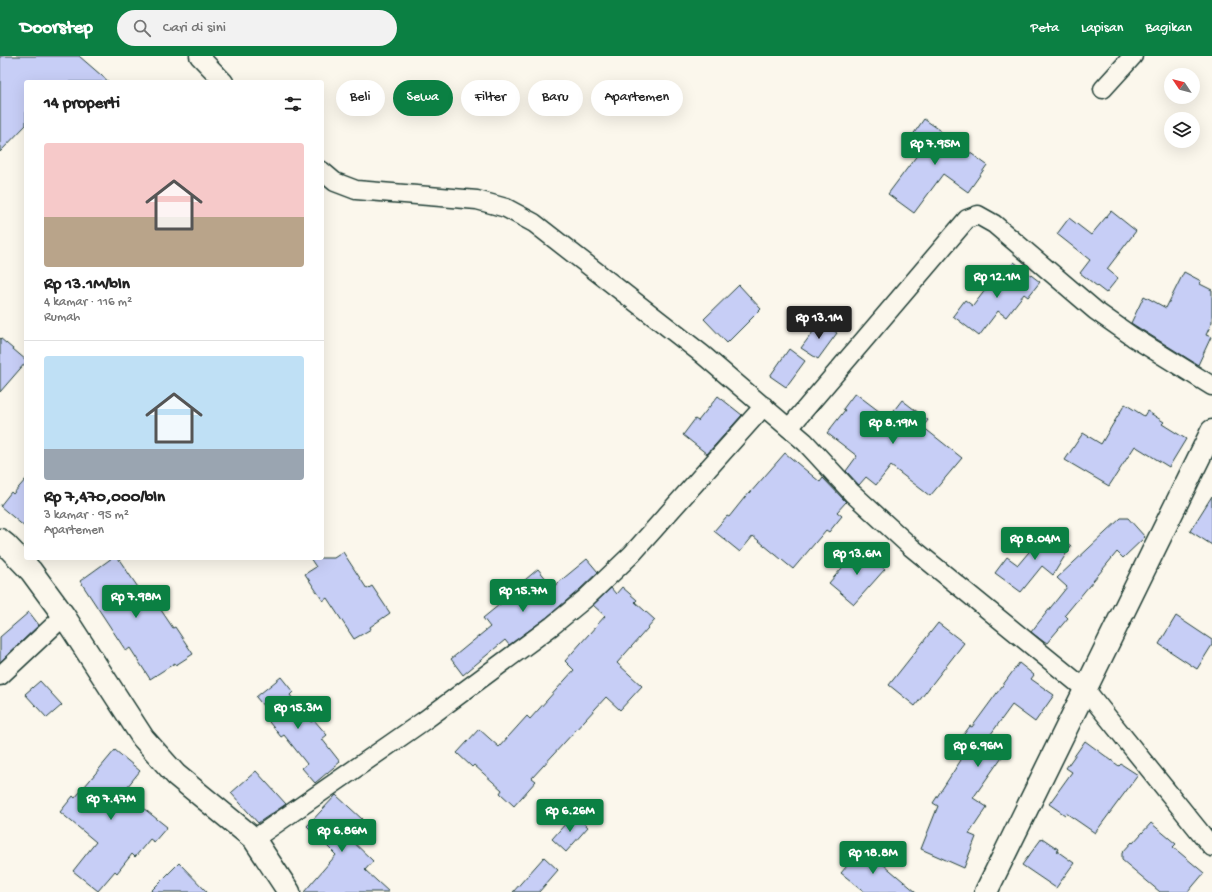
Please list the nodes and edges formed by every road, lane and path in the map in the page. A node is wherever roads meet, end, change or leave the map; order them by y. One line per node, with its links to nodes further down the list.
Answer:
1 (199, 56): 3 (street)
2 (1133, 56): 4 (street)
3 (222, 80)
4 (1103, 89)
5 (324, 173): 7 (street)
6 (1212, 386): 8 (street)
7 (764, 406): 8 (street); 14 (street)
8 (789, 428): 13 (street)
9 (1212, 431): 13 (street)
10 (0, 540): 11 (street)
11 (64, 616): 12 (street); 14 (street)
12 (0, 676)
13 (1085, 689): 15 (street); 17 (street)
14 (254, 839): 16 (street)
15 (1212, 847)
16 (289, 892)
17 (986, 892)

